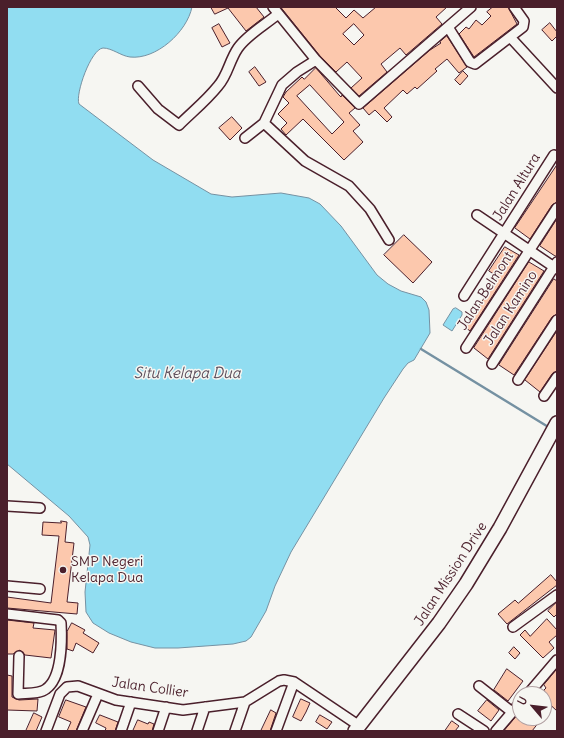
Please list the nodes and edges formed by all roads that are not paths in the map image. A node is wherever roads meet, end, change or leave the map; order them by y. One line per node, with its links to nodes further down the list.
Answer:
1 (471, 7): 4 (street)
2 (514, 7): 5 (street)
3 (275, 11): 6 (street); 7 (street)
4 (448, 27): 5 (street); 6 (street)
5 (510, 37): 8 (street)
6 (316, 60): 9 (street)
7 (138, 86)
8 (557, 88)
9 (264, 123): 10 (street); 15 (street)
10 (245, 138)
11 (554, 155): 14 (street, Jalan Altura)
12 (557, 208): 16 (street, Jalan Belmont)
13 (477, 215): 14 (street)
14 (504, 233): 16 (street); 18 (street, Jalan Altura)
15 (389, 240)
16 (530, 250): 17 (street); 20 (street, Jalan Belmont)
17 (556, 266): 21 (street, Jalan Kamino)
18 (464, 296)
19 (557, 320): 23 (street)
20 (466, 348)
21 (492, 364)
22 (557, 377): 24 (street)
23 (518, 380)
24 (544, 396)
25 (557, 423): 45 (street, Jalan Mission Drive)
26 (7, 506): 27 (street)
27 (40, 508)
28 (7, 586): 29 (street)
29 (40, 589)
30 (557, 595): 32 (street)
31 (7, 614): 33 (street)
32 (513, 627)
33 (19, 656)
34 (557, 660): 37 (street)
35 (294, 682): 40 (street, Jalan Collier); 45 (street); 52 (street)
36 (479, 686): 43 (street)
37 (535, 686)
38 (98, 694): 39 (street, Jalan Collier); 46 (street, Jalan Collier); 47 (street)
39 (131, 702): 41 (street, Jalan Collier); 48 (street)
40 (244, 702): 42 (street, Jalan Collier); 51 (street)
41 (166, 707): 42 (street, Jalan Collier); 49 (street)
42 (205, 707): 50 (street)
43 (512, 712): 54 (street)
44 (458, 714): 53 (street)
45 (357, 728)
46 (46, 731)
47 (82, 731)
48 (121, 731)
49 (158, 731)
50 (197, 731)
51 (235, 731)
52 (276, 731)
53 (484, 731)
54 (496, 731)

